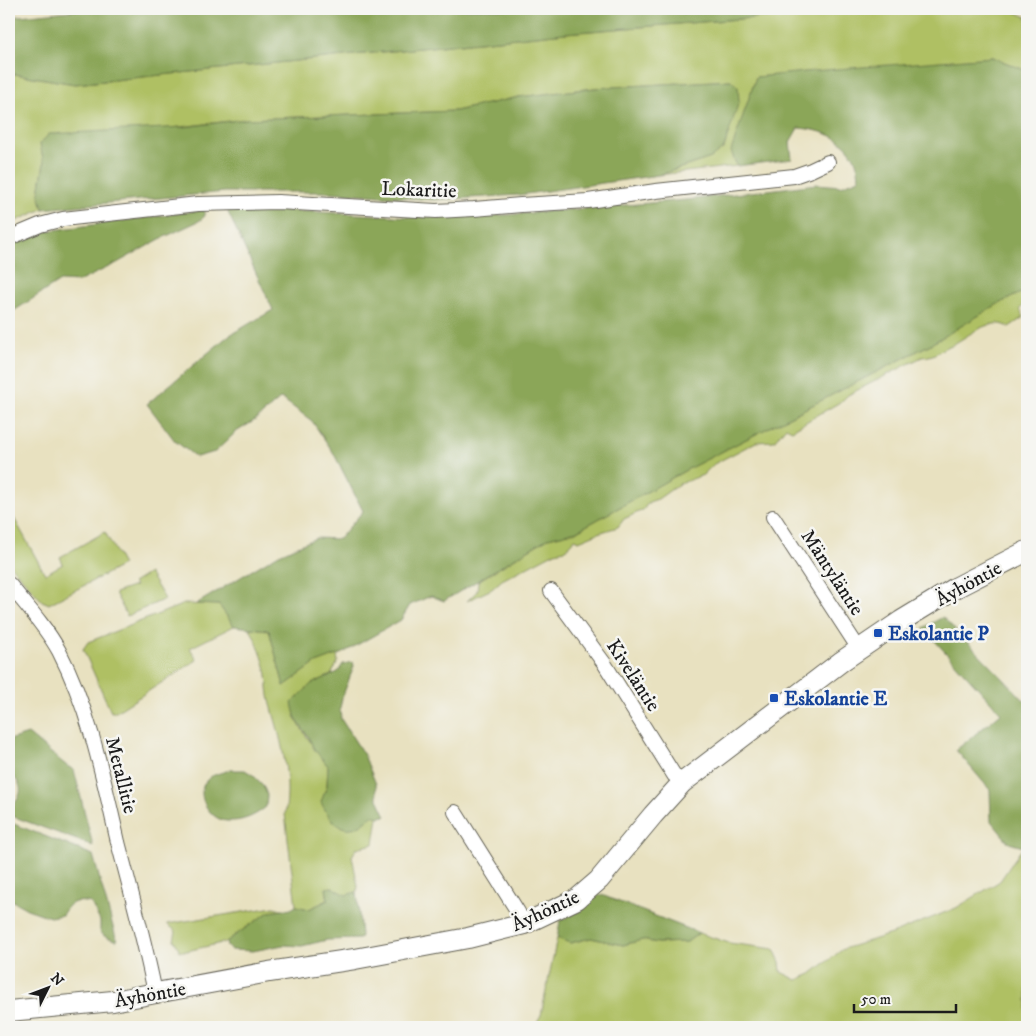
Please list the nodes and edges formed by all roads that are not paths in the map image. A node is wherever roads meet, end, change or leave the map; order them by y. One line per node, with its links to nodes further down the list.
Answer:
1 (828, 162): 2 (street, Lokaritie)
2 (9, 238)
3 (773, 517): 7 (street, Mäntyläntie)
4 (1027, 551): 7 (main road, Äyhöntie)
5 (9, 584): 11 (street, Metallitie)
6 (551, 592): 8 (street, Kiveläntie)
7 (859, 649): 8 (main road, Äyhöntie)
8 (682, 783): 10 (main road, Äyhöntie)
9 (455, 812): 10 (street)
10 (524, 924): 11 (main road, Äyhöntie)
11 (155, 993): 12 (main road, Äyhöntie)
12 (9, 1011)

